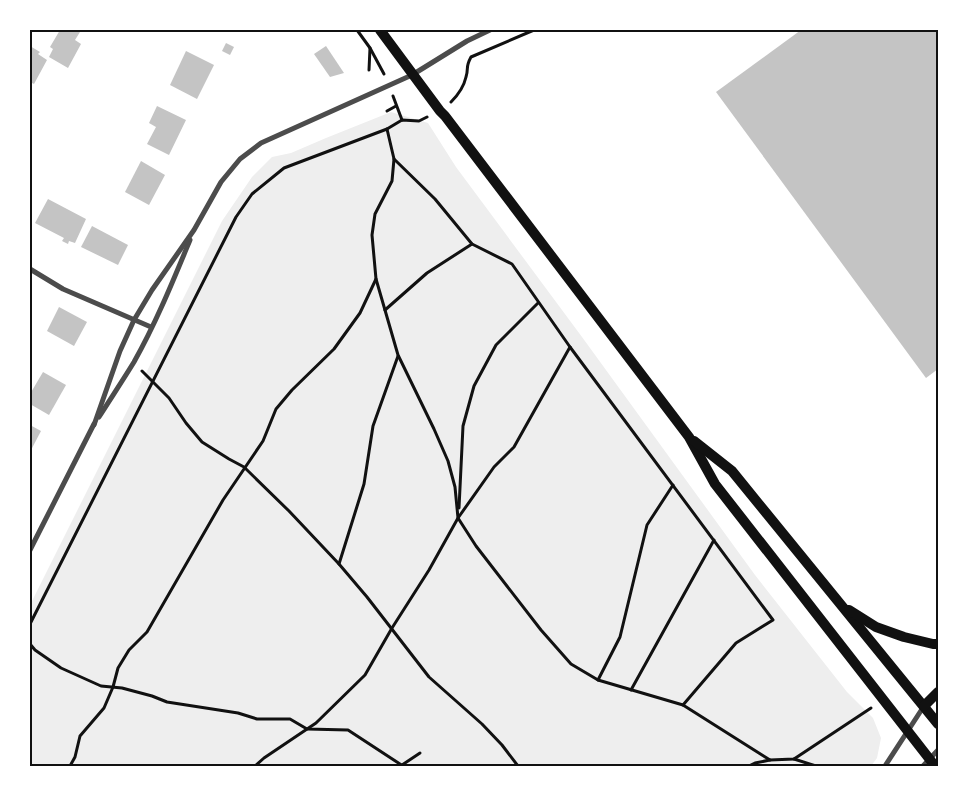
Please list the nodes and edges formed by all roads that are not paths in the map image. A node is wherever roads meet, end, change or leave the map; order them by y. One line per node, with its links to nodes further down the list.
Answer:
1 (380, 30): 3 (main road)
2 (490, 30): 3 (street)
3 (412, 74): 4 (street); 9 (main road)
4 (194, 230): 6 (street); 7 (street)
5 (30, 269): 6 (street)
6 (134, 320): 7 (street); 8 (street)
7 (151, 327): 8 (street)
8 (94, 425): 10 (street)
9 (689, 438): 11 (main road); 16 (main road)
10 (30, 550)
11 (842, 606): 12 (main road); 14 (main road)
12 (938, 644)
13 (938, 692): 14 (main road)
14 (924, 706): 15 (main road); 16 (street)
15 (938, 724)
16 (908, 731): 18 (main road); 19 (street)
17 (938, 750): 18 (street)
18 (929, 764)
19 (885, 766)

